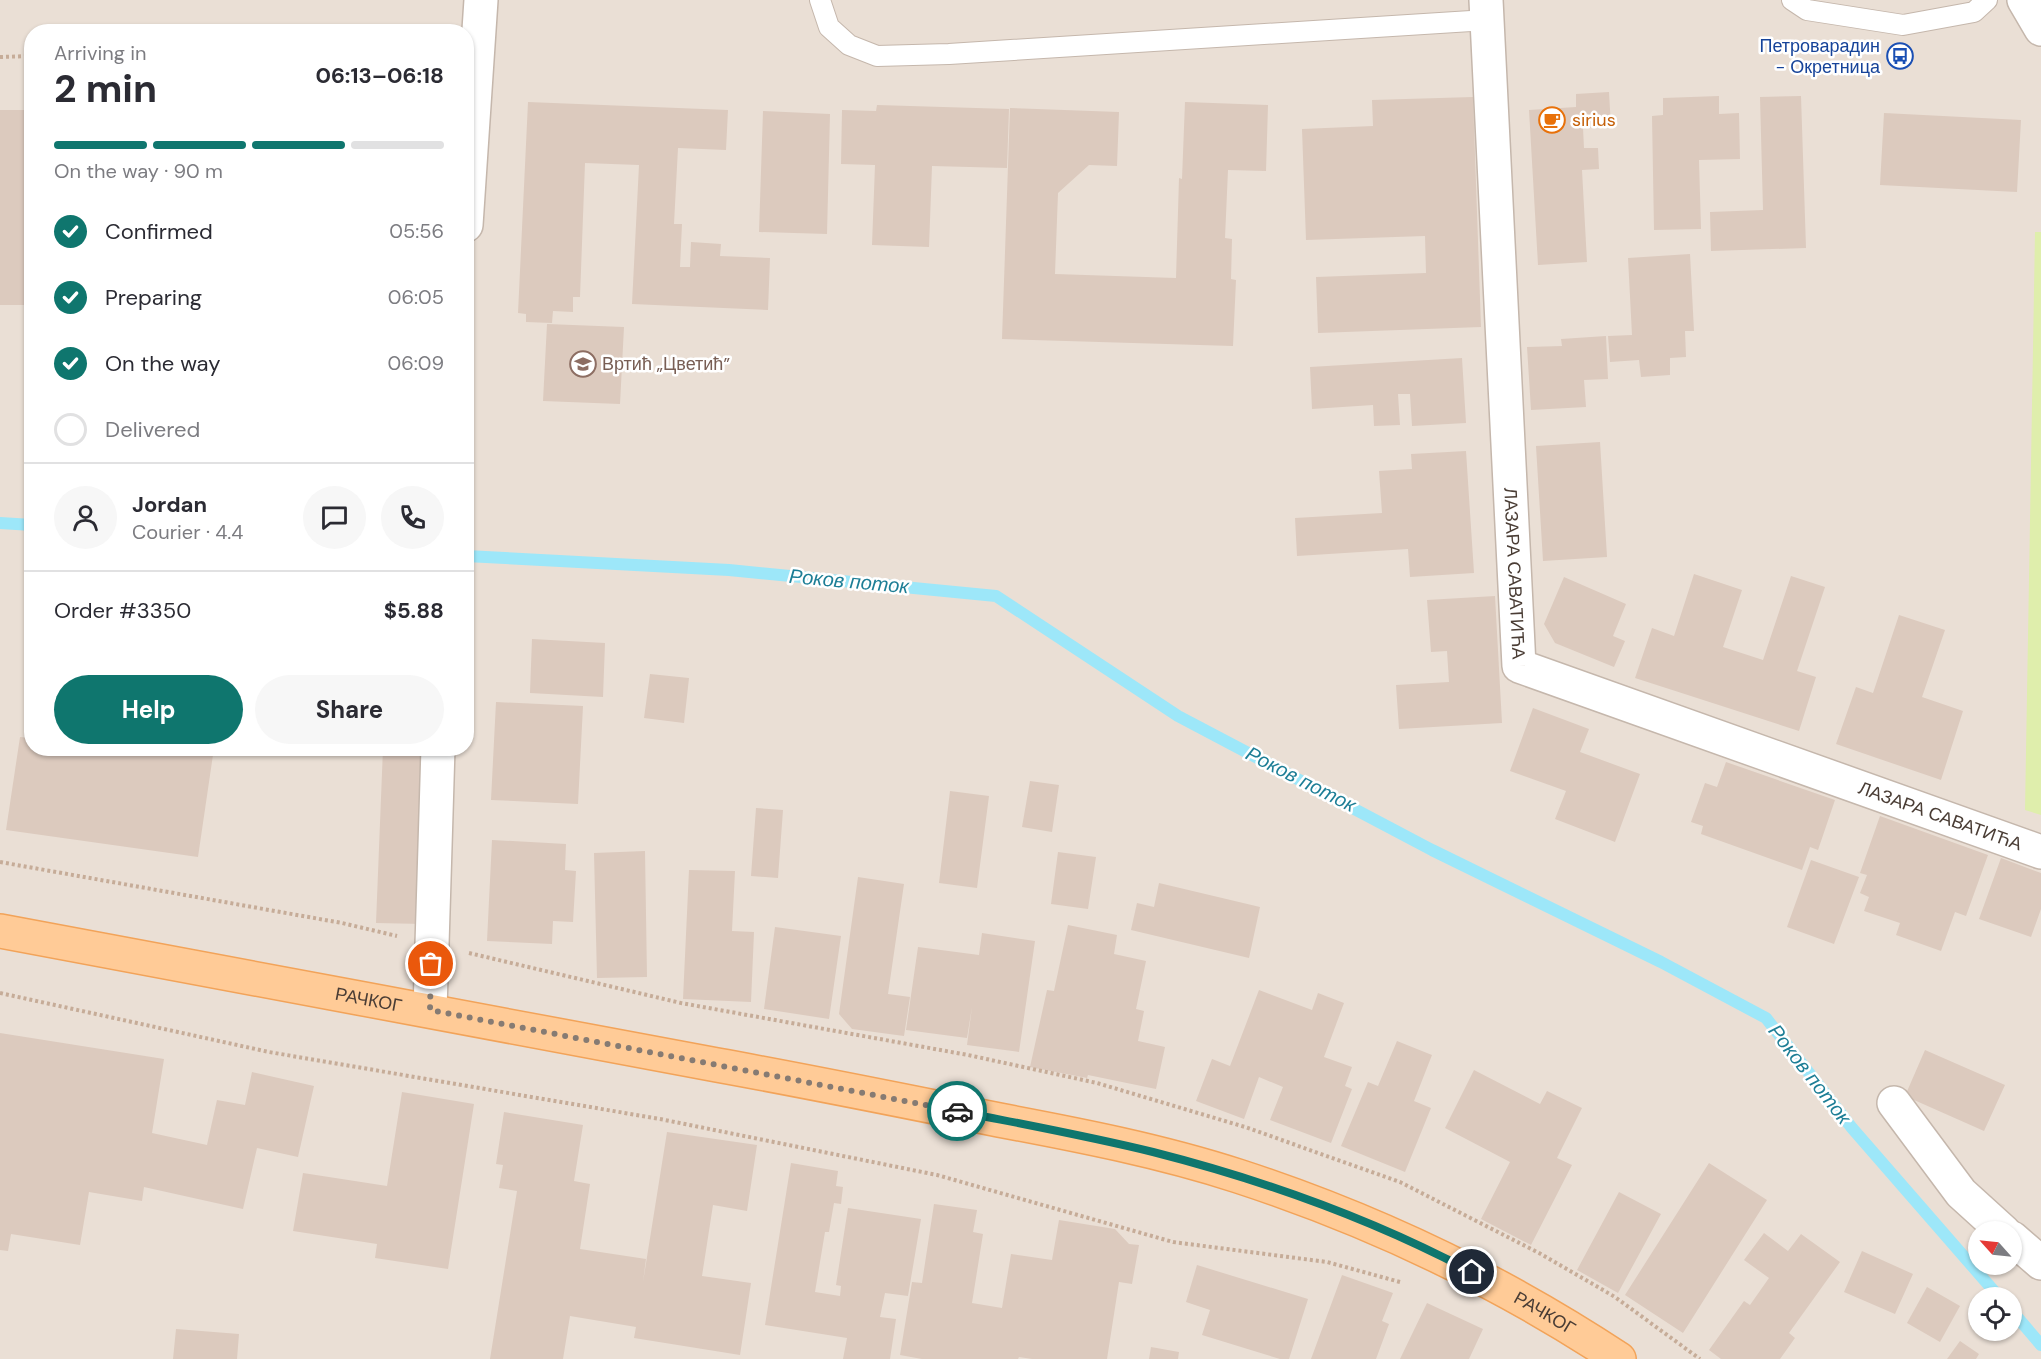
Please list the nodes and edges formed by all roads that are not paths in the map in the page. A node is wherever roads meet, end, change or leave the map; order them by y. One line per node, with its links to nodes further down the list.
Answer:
1 (481, 0): 8 (street)
2 (820, 0): 6 (lane)
3 (1792, 0): 4 (lane)
4 (1987, 0)
5 (2024, 0): 7 (street)
6 (1487, 10): 10 (street, ЛАЗАРА САВАТИЋА)
7 (2041, 29)
8 (474, 52)
9 (438, 756): 12 (street)
10 (2041, 852)
11 (0, 932): 12 (main road, РАЧКОГ)
12 (430, 1010): 17 (main road, РАЧКОГ)
13 (1894, 1103): 14 (street)
14 (1992, 1221)
15 (2022, 1247): 16 (street)
16 (2041, 1263)
17 (1619, 1359)

